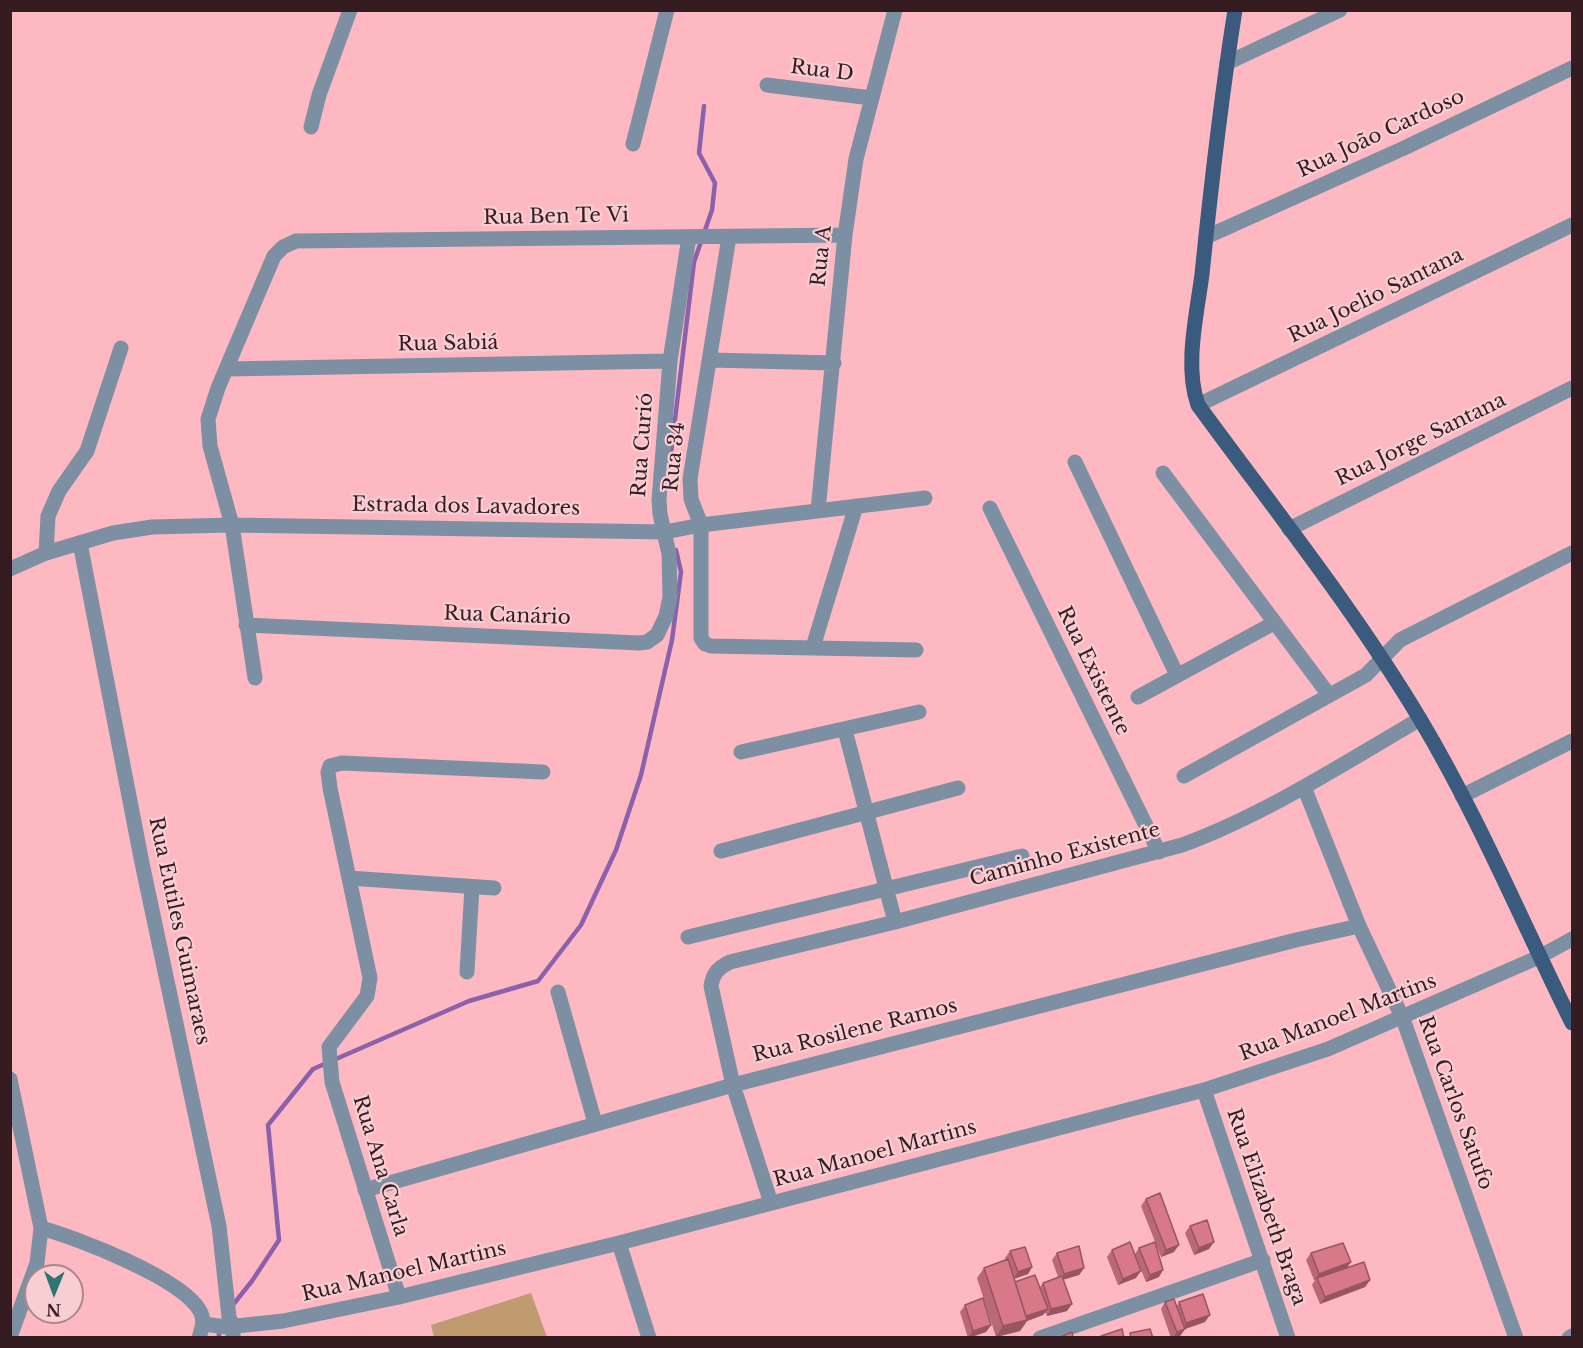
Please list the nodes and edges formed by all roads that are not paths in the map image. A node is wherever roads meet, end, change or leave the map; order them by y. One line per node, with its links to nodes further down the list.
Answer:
1 (350, 10): 10 (street)
2 (667, 10): 11 (street)
3 (895, 10): 9 (street, Rua A)
4 (1235, 10): 6 (main road)
5 (1340, 10): 6 (street)
6 (1227, 63): 15 (main road)
7 (1572, 68): 15 (street, Rua João Cardoso)
8 (767, 85): 9 (street, Rua D)
9 (871, 98): 13 (street, Rua A)
10 (311, 127)
11 (633, 144)
12 (1572, 225): 23 (street, Rua Joelio Santana)
13 (845, 236): 16 (street, Rua Ben Te Vi); 20 (street, Rua A)
14 (693, 237): 16 (street, Rua Ben Te Vi); 19 (street); 21 (street, Rua Ben Te Vi)
15 (1206, 237): 23 (main road)
16 (724, 238): 18 (street, Rua 34)
17 (121, 348): 35 (street)
18 (710, 360): 20 (street); 31 (street, Rua 34)
19 (670, 362): 21 (street, Rua Sabiá); 33 (street, Rua Curió)
20 (834, 363): 29 (street, Rua A)
21 (228, 369): 30 (street)
22 (1572, 388): 32 (street, Rua Jorge Santana)
23 (1198, 405): 32 (main road)
24 (1075, 462): 43 (street)
25 (1163, 473): 38 (street)
26 (925, 498): 27 (street, Estrada dos Lavadores)
27 (856, 506): 29 (street, Estrada dos Lavadores); 40 (street)
28 (990, 508): 59 (street, Rua Existente)
29 (818, 510): 31 (street, Estrada dos Lavadores)
30 (232, 525): 33 (street, Estrada dos Lavadores); 34 (street, Estrada dos Lavadores); 39 (street)
31 (695, 526): 33 (street, Estrada dos Lavadores); 40 (street, Rua 34)
32 (1289, 529): 42 (main road)
33 (667, 531): 39 (street, Rua Canário)
34 (80, 543): 35 (street, Estrada dos Lavadores); 84 (street, Rua Eutiles Guimaraes)
35 (46, 553): 37 (street, Estrada dos Lavadores)
36 (1572, 553): 42 (street)
37 (10, 569)
38 (1274, 623): 43 (street); 45 (street)
39 (246, 625): 44 (street)
40 (813, 647): 41 (street, Rua 34)
41 (916, 650)
42 (1382, 660): 45 (street); 48 (main road)
43 (1177, 675): 46 (street)
44 (255, 678)
45 (1329, 695): 53 (street)
46 (1138, 697)
47 (919, 712): 49 (street)
48 (1420, 719): 54 (street, Caminho Existente); 56 (main road)
49 (845, 730): 51 (street); 57 (street)
50 (1572, 741): 56 (street)
51 (741, 752)
52 (543, 772): 61 (street, Rua Ana Carla)
53 (1184, 776)
54 (1305, 787): 59 (street, Caminho Existente); 66 (street, Rua Carlos Satufo)
55 (958, 788): 57 (street)
56 (1462, 796): 69 (main road)
57 (866, 812): 58 (street); 63 (street)
58 (721, 851)
59 (1159, 852): 65 (street, Caminho Existente)
60 (1022, 856): 63 (street)
61 (349, 878): 62 (street); 78 (street, Rua Ana Carla)
62 (471, 887): 64 (street); 70 (street)
63 (886, 887): 65 (street); 67 (street)
64 (494, 888)
65 (895, 922): 75 (street, Caminho Existente)
66 (1359, 926): 72 (street, Rua Carlos Satufo); 75 (street, Rua Rosilene Ramos)
67 (688, 937)
68 (1572, 939): 69 (street, Rua Manoel Martins)
69 (1539, 957): 72 (street, Rua Manoel Martins); 73 (main road)
70 (467, 972)
71 (558, 992): 77 (street)
72 (1402, 1018): 76 (street, Rua Manoel Martins); 90 (street, Rua Carlos Satufo)
73 (1572, 1023)
74 (10, 1079): 80 (street)
75 (733, 1084): 77 (street, Rua Rosilene Ramos); 79 (street)
76 (1204, 1090): 79 (street, Rua Manoel Martins); 82 (street, Rua Elizabeth Braga)
77 (595, 1123): 78 (street, Rua Rosilene Ramos)
78 (365, 1190): 83 (street, Rua Ana Carla)
79 (771, 1203): 81 (street, Rua Manoel Martins)
80 (41, 1228): 85 (street); 86 (street)
81 (619, 1243): 83 (street, Rua Manoel Martins); 87 (street)
82 (1263, 1260): 88 (street); 89 (street, Rua Elizabeth Braga)
83 (399, 1297): 84 (street, Rua Manoel Martins)
84 (230, 1327): 85 (street, Rua Manoel Martins)
85 (203, 1329)
86 (10, 1338)
87 (649, 1338)
88 (1040, 1338)
89 (1288, 1338)
90 (1516, 1338)

